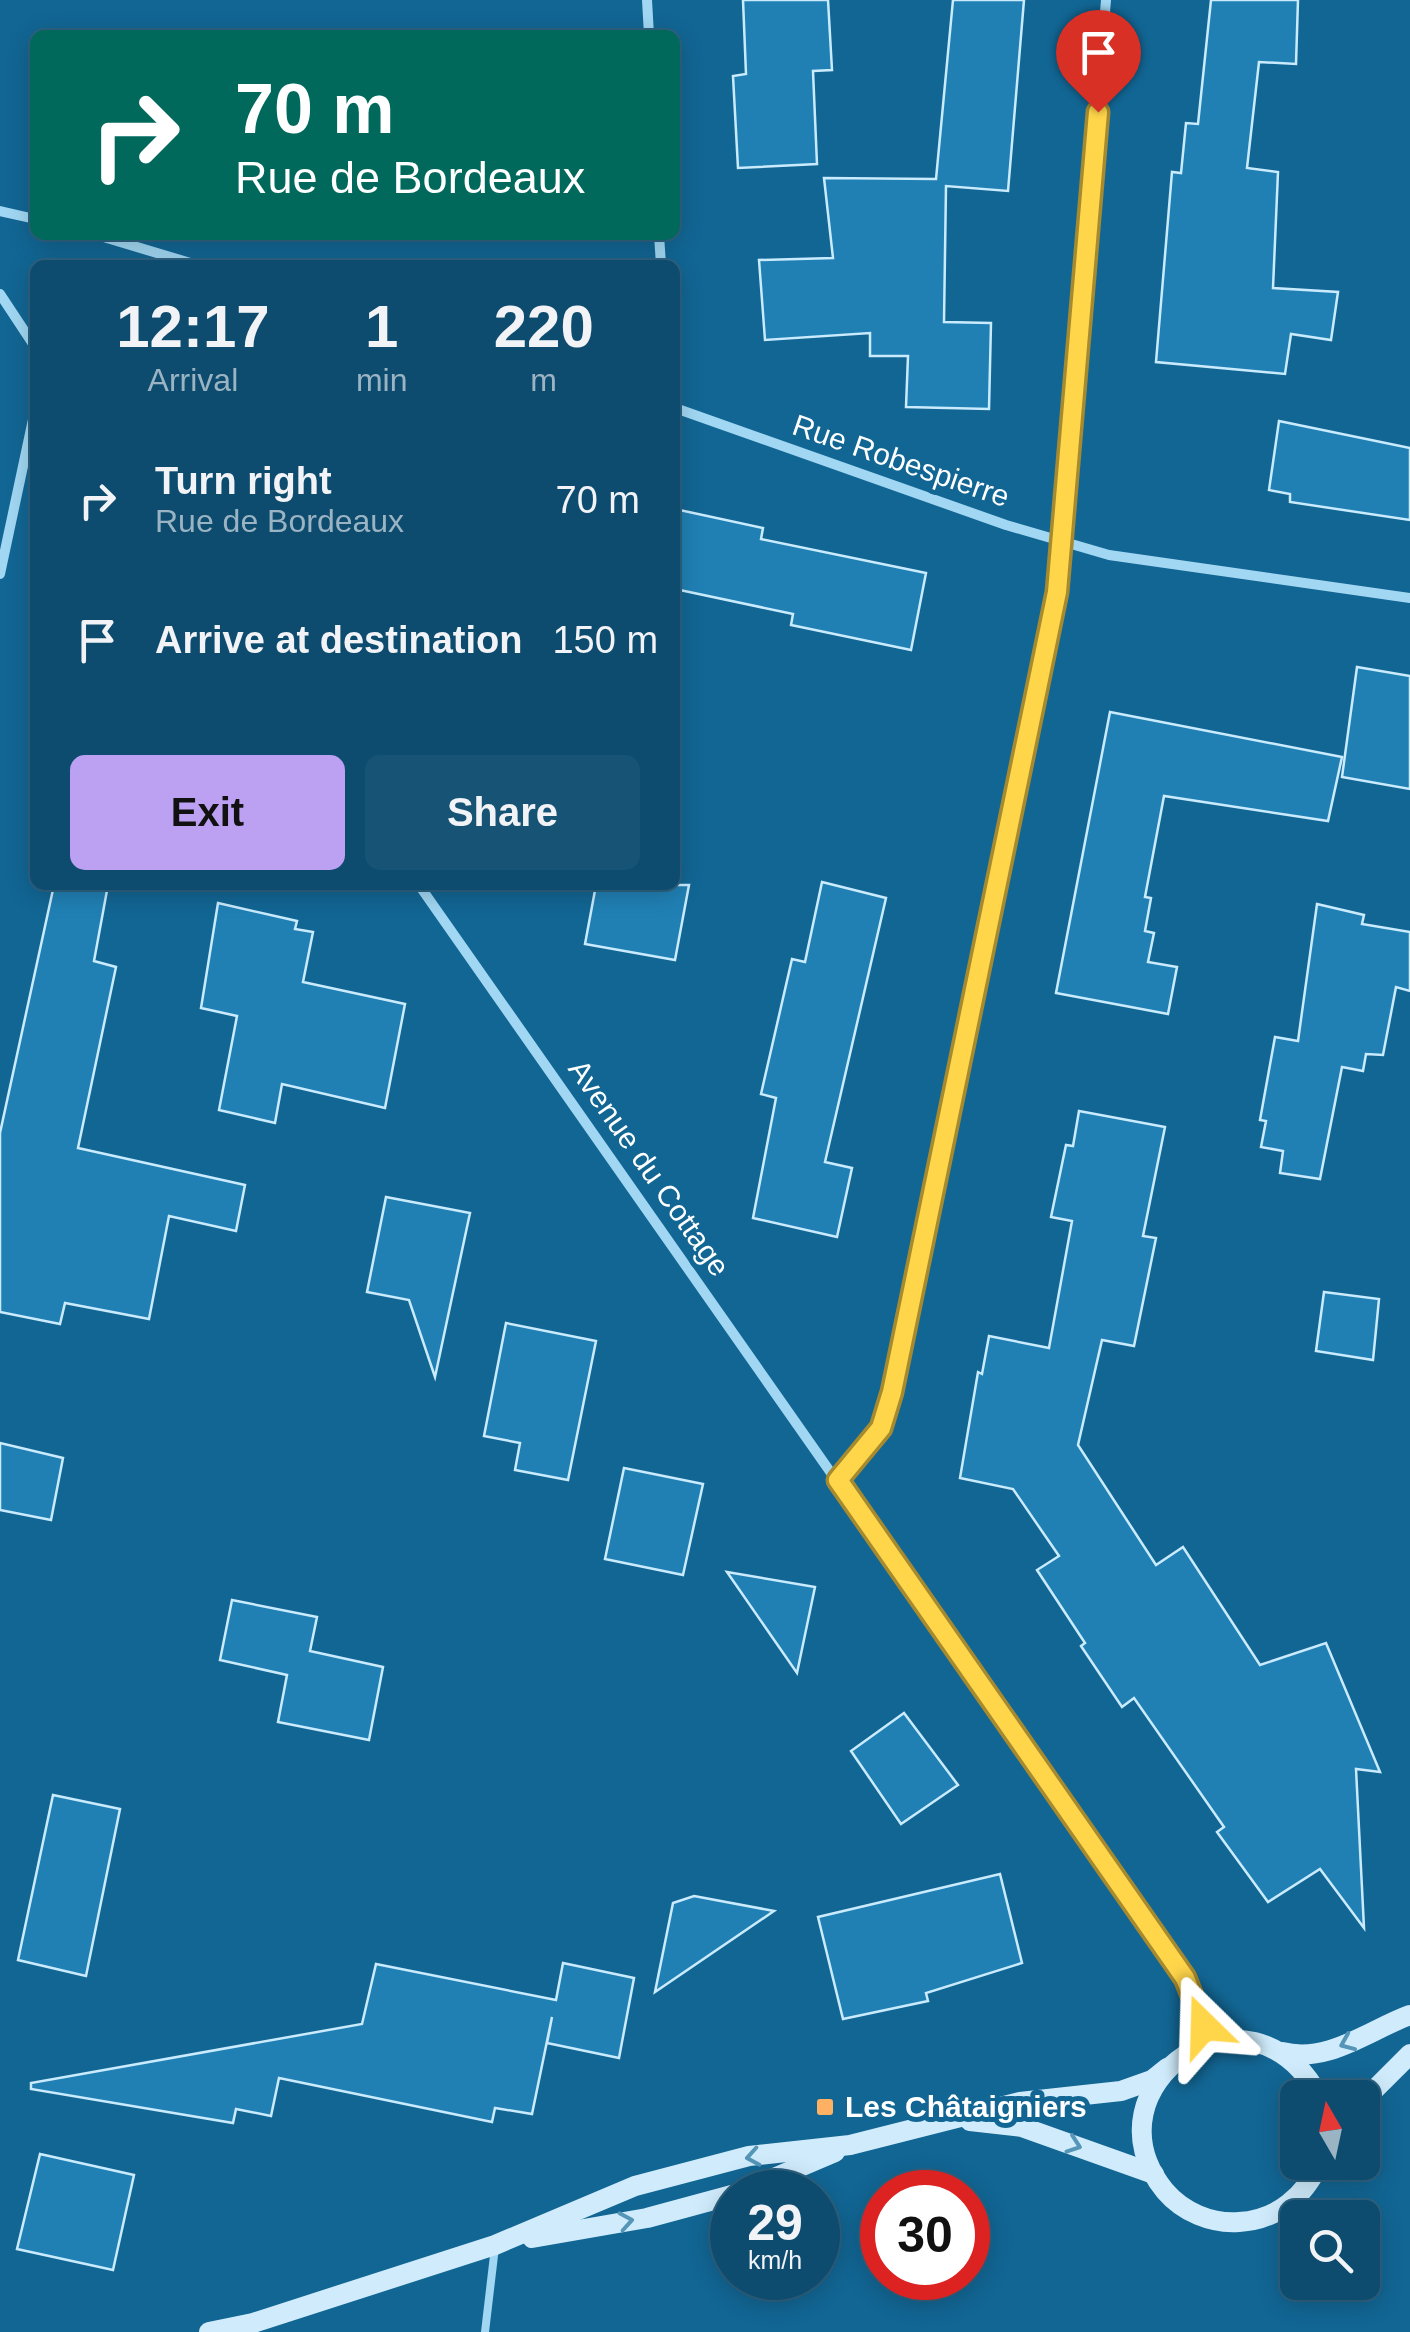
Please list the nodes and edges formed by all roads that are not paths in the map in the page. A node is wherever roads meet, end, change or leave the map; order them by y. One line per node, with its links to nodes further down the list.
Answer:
1 (647, 0): 3 (street)
2 (1106, 0): 12 (street)
3 (649, 30)
4 (0, 211): 5 (street)
5 (30, 217)
6 (113, 240): 7 (street)
7 (181, 260)
8 (0, 294): 9 (street)
9 (30, 339)
10 (680, 410): 12 (street, Rue Robespierre)
11 (30, 433): 13 (street)
12 (1063, 542): 14 (street, Rue Robespierre); 16 (street)
13 (0, 574)
14 (1410, 598)
15 (423, 890): 16 (street, Avenue du Cottage)
16 (838, 1480): 18 (street, Avenue du Cottage)
17 (1410, 2015): 19 (main road, one-way to 19)
18 (1210, 2043): 19 (main road); 21 (main road)
19 (1280, 2051): 22 (main road)
20 (1410, 2054): 23 (main road)
21 (1167, 2068): 24 (main road); 27 (main road)
22 (1308, 2080)
23 (1380, 2084)
24 (945, 2122): 25 (main road); 27 (main road, one-way to 27)
25 (850, 2145): 26 (main road); 30 (main road, one-way to 30)
26 (791, 2170)
27 (1154, 2174): 28 (main road)
28 (1310, 2180)
29 (710, 2201): 30 (main road, one-way to 29)
30 (496, 2245): 31 (main road); 33 (lane)
31 (244, 2328): 32 (main road)
32 (209, 2332)
33 (485, 2332)

